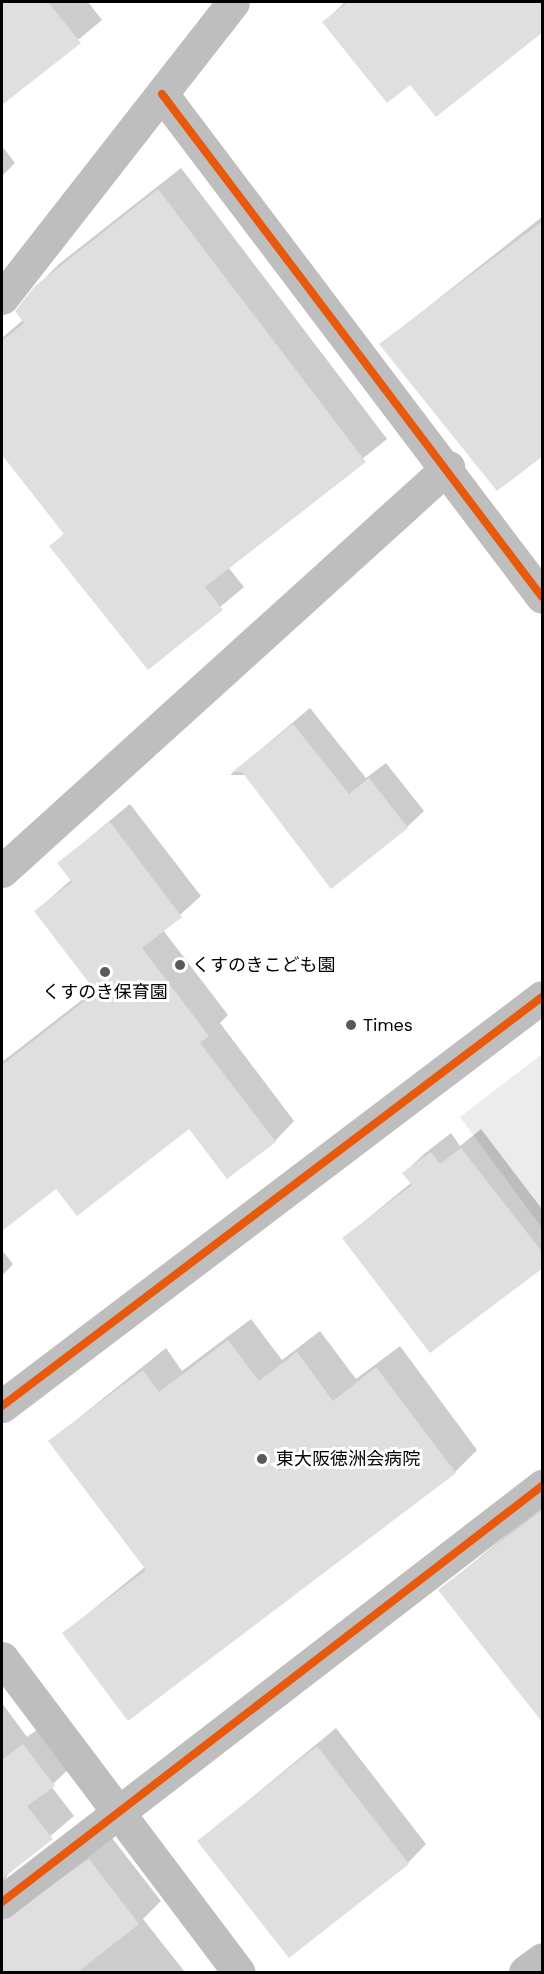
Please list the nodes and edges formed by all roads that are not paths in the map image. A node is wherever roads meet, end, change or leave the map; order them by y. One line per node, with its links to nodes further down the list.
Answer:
1 (233, 2): 2 (street)
2 (162, 94): 3 (street); 4 (street)
3 (2, 298)
4 (448, 467): 5 (street); 6 (street)
5 (543, 597)
6 (2, 871)
7 (543, 997): 8 (street)
8 (2, 1406)
9 (543, 1486): 11 (street)
10 (2, 1658): 11 (street)
11 (118, 1814): 12 (street); 14 (street)
12 (2, 1902)
13 (543, 1959): 15 (street)
14 (239, 1972)
15 (525, 1972)

